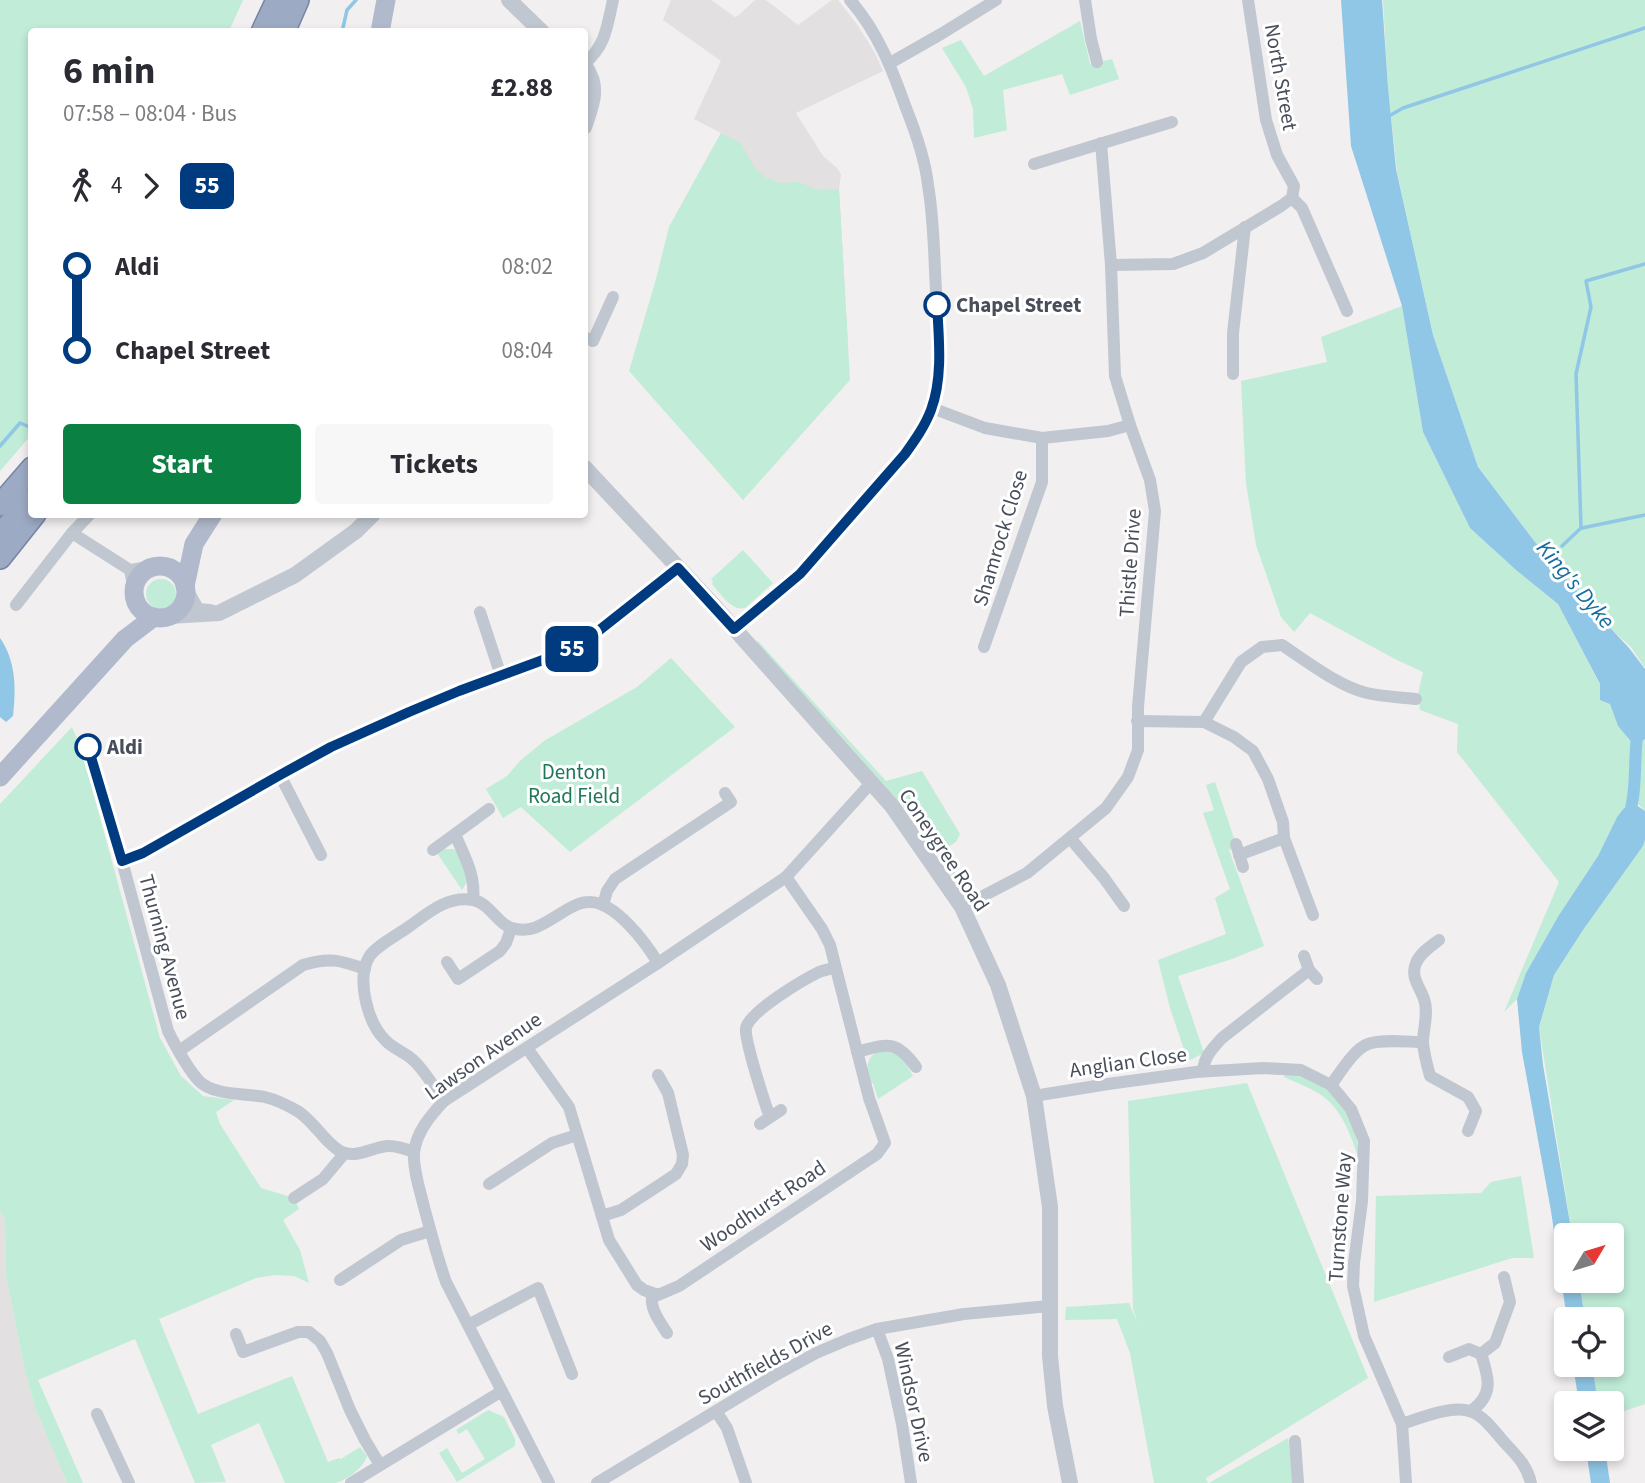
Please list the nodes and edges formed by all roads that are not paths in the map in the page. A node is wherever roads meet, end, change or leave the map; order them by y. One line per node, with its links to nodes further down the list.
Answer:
1 (276, 0): 10 (highway)
2 (298, 0): 11 (highway)
3 (386, 0): 12 (main road)
4 (509, 0): 13 (street)
5 (613, 0): 14 (street)
6 (850, 0): 16 (street)
7 (996, 0): 16 (street)
8 (1085, 0): 15 (street)
9 (1248, 0): 22 (street, North Street)
10 (264, 28)
11 (286, 28)
12 (381, 28)
13 (538, 28)
14 (588, 61)
15 (1097, 62)
16 (890, 63): 29 (street)
17 (588, 71): 18 (street)
18 (588, 114)
19 (1172, 122): 20 (street)
20 (1101, 143): 21 (street); 24 (street, Thistle Drive)
21 (1034, 164)
22 (1292, 198): 23 (street); 26 (street, North Street)
23 (1245, 228): 24 (street); 28 (street)
24 (1111, 265): 30 (street, Thistle Drive)
25 (614, 297): 27 (street)
26 (1347, 311)
27 (588, 339)
28 (1233, 374)
29 (932, 408): 31 (street); 53 (street)
30 (1130, 425): 31 (street); 58 (street, Thistle Drive)
31 (1042, 438): 55 (street, Shamrock Close)
32 (588, 471): 45 (street, Coneygree Road)
33 (28, 473): 35 (highway)
34 (28, 503): 41 (highway)
35 (0, 505)
36 (32, 518): 43 (highway)
37 (86, 518): 40 (street)
38 (211, 518): 42 (main road)
39 (369, 518): 50 (street)
40 (72, 533): 46 (street); 49 (street)
41 (0, 534)
42 (194, 544): 44 (main road); 47 (main road)
43 (0, 558)
44 (158, 566): 46 (street); 47 (main road); 48 (main road)
45 (678, 568): 53 (street, Coneygree Road); 56 (street)
46 (131, 570): 48 (street)
47 (186, 589): 50 (street); 52 (main road)
48 (134, 593): 52 (main road); 54 (main road)
49 (16, 605)
50 (219, 612): 52 (street)
51 (480, 612): 56 (street)
52 (162, 617): 54 (main road)
53 (734, 629): 63 (street, Coneygree Road)
54 (125, 639): 62 (main road)
55 (985, 647)
56 (501, 676): 61 (street)
57 (1416, 699): 59 (street)
58 (1138, 721): 59 (street); 67 (street, Thistle Drive)
59 (1204, 722): 68 (street)
60 (88, 747): 72 (street, Thurning Avenue)
61 (280, 775): 70 (street); 72 (street)
62 (0, 777)
63 (871, 783): 73 (street, Lawson Avenue); 77 (street, Coneygree Road)
64 (725, 793): 75 (street)
65 (489, 808): 66 (street)
66 (454, 834): 69 (street); 74 (street)
67 (1070, 838): 76 (street); 77 (street, Thistle Drive)
68 (1283, 838): 71 (street); 78 (street)
69 (433, 850)
70 (321, 855)
71 (1239, 855)
72 (122, 861): 88 (street, Thurning Avenue)
73 (786, 877): 83 (street, Lawson Avenue); 84 (street, Woodhurst Road)
74 (473, 900): 79 (street); 85 (street)
75 (603, 905): 79 (street); 83 (street)
76 (1124, 906)
77 (962, 907): 94 (street, Coneygree Road)
78 (1313, 915)
79 (511, 929): 82 (street)
80 (1439, 940): 86 (street)
81 (1304, 956): 91 (street, Anglian Close)
82 (447, 962)
83 (658, 963): 87 (street, Lawson Avenue)
84 (835, 968): 89 (street, Woodhurst Road); 96 (street)
85 (365, 969): 88 (street); 95 (street)
86 (1423, 1042): 93 (street); 97 (street)
87 (527, 1048): 95 (street, Lawson Avenue); 98 (street)
88 (179, 1051): 100 (street, Thurning Avenue)
89 (857, 1052): 90 (street); 109 (street, Woodhurst Road)
90 (916, 1067)
91 (1203, 1071): 93 (street, Turnstone Way); 94 (street, Anglian Close)
92 (659, 1075): 105 (street)
93 (1331, 1085): 122 (street, Turnstone Way)
94 (1034, 1096): 110 (street, Coneygree Road)
95 (444, 1101): 99 (street, Lawson Avenue)
96 (770, 1117)
97 (1468, 1131)
98 (577, 1135): 102 (street); 105 (street)
99 (414, 1152): 100 (street); 106 (street)
100 (344, 1154): 104 (street)
101 (498, 1160): 102 (street)
102 (506, 1173): 103 (street)
103 (489, 1184)
104 (294, 1198)
105 (602, 1216): 109 (street)
106 (430, 1231): 108 (street); 111 (street)
107 (1504, 1278): 115 (street)
108 (340, 1280)
109 (652, 1294): 113 (street)
110 (1049, 1306): 112 (street, Southfields Drive); 131 (street, Coneygree Road)
111 (468, 1325): 117 (street); 118 (street)
112 (877, 1329): 119 (street, Southfields Drive); 130 (street, Windsor Drive)
113 (667, 1333)
114 (236, 1334): 124 (street)
115 (1481, 1354): 116 (street); 120 (street)
116 (1449, 1357)
117 (572, 1374)
118 (502, 1391): 124 (street); 127 (street)
119 (716, 1411): 128 (street, Southfields Drive); 129 (street)
120 (1471, 1411): 122 (street); 134 (street)
121 (97, 1413): 125 (street)
122 (1402, 1424): 133 (street, Turnstone Way)
123 (1295, 1441): 132 (street)
124 (380, 1465): 126 (street)
125 (129, 1483)
126 (351, 1483)
127 (549, 1483)
128 (597, 1483)
129 (746, 1483)
130 (911, 1483)
131 (1070, 1483)
132 (1298, 1483)
133 (1406, 1483)
134 (1531, 1483)

